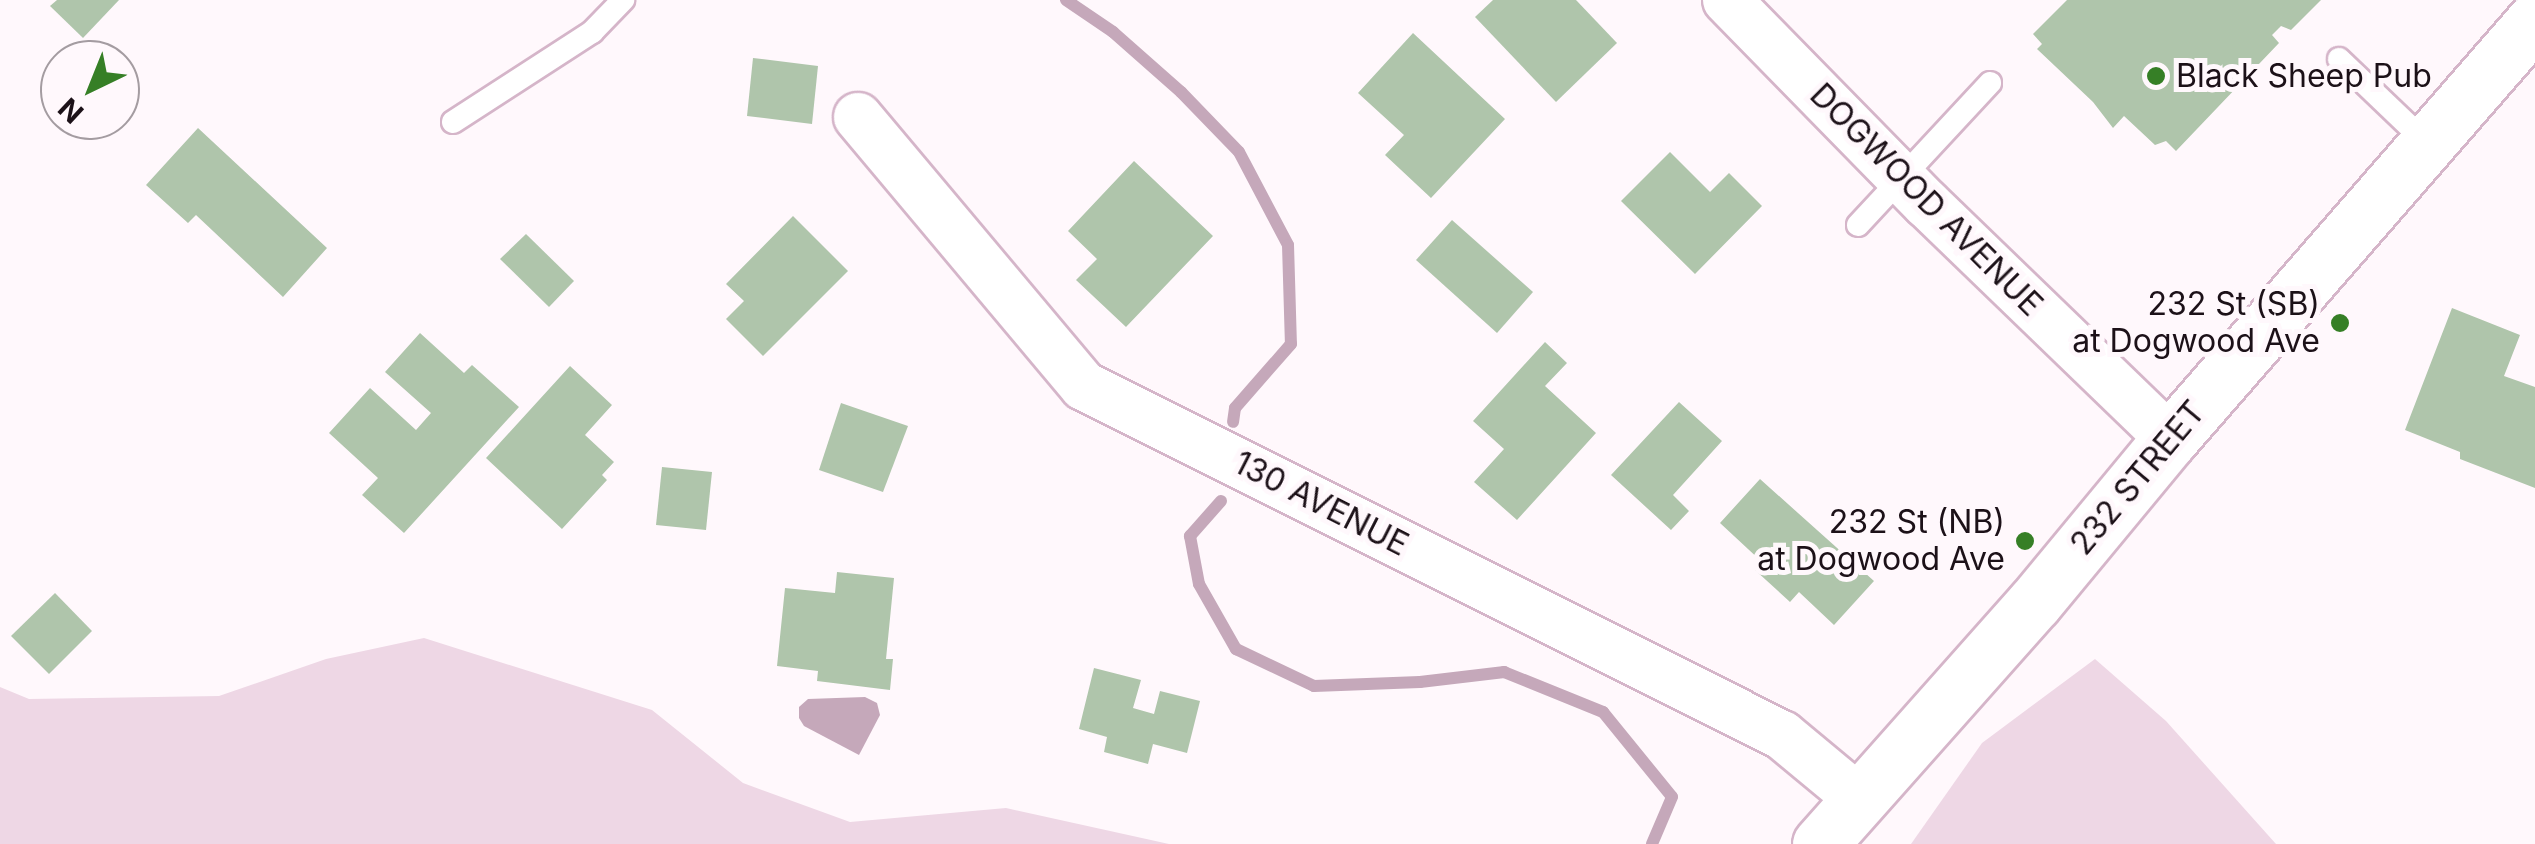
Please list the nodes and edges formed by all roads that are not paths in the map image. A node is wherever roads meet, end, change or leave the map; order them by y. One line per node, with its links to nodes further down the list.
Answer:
1 (624, 0): 7 (lane)
2 (1726, 0): 9 (street, DOGWOOD AVENUE)
3 (2531, 33): 8 (main road, 232 STREET)
4 (2338, 59): 8 (lane)
5 (1990, 83): 9 (lane)
6 (858, 117): 12 (street, 130 AVENUE)
7 (454, 122)
8 (2426, 142): 11 (main road, 232 STREET)
9 (1902, 178): 10 (lane); 11 (street, DOGWOOD AVENUE)
10 (1858, 225)
11 (2170, 439): 12 (main road, 232 STREET)
12 (1858, 800): 13 (main road, 232 STREET)
13 (1820, 844)

